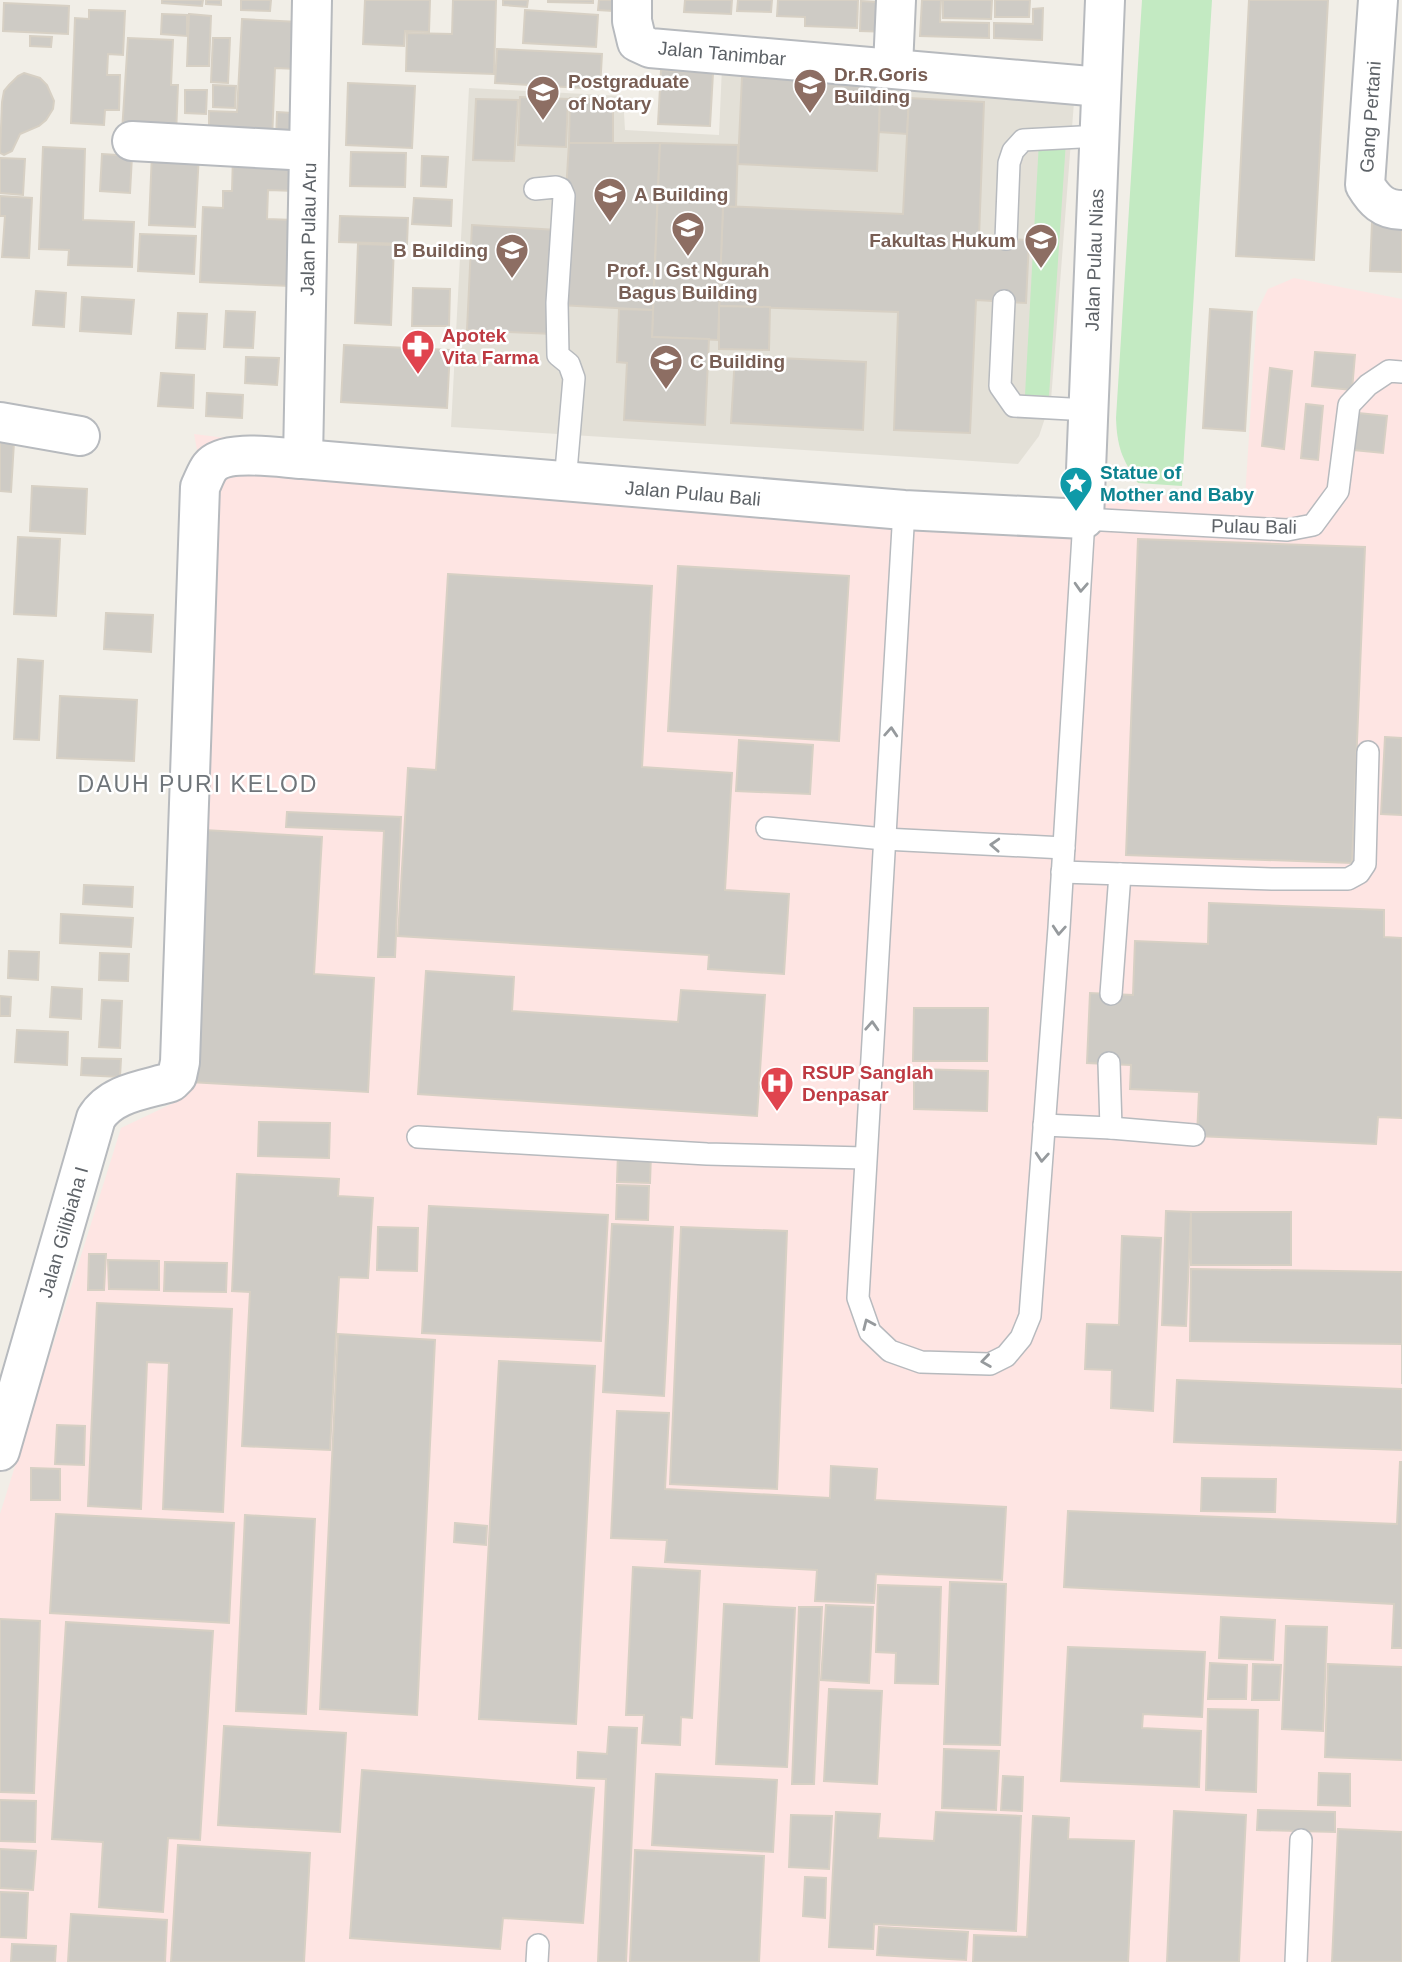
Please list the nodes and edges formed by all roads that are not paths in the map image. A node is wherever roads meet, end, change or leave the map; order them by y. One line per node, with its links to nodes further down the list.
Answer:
1 (312, 0): 10 (street, Jalan Pulau Aru)
2 (632, 0): 6 (street, Jalan Tanimbar)
3 (896, 0): 6 (street)
4 (1105, 0): 7 (street, Jalan Pulau Nias)
5 (1386, 18): 12 (street, Gang Pertani)
6 (893, 67): 7 (street, Jalan Tanimbar)
7 (1101, 87): 8 (street, Jalan Pulau Nias)
8 (1100, 136): 13 (lane); 16 (street, Jalan Pulau Nias)
9 (132, 141): 10 (street)
10 (309, 151): 19 (street, Jalan Pulau Aru)
11 (535, 189): 20 (lane)
12 (1402, 211)
13 (1006, 239)
14 (1004, 301): 16 (lane)
15 (1402, 372): 22 (lane, Pulau Bali)
16 (1088, 410): 22 (street, Jalan Pulau Nias)
17 (0, 422): 18 (street)
18 (80, 436)
19 (303, 459): 20 (street, Jalan Pulau Bali); 30 (street, Jalan Pulau Bali)
20 (565, 483): 21 (street, Jalan Pulau Bali)
21 (904, 510): 22 (street, Jalan Pulau Bali); 25 (lane, one-way to 21)
22 (1084, 519): 26 (lane, one-way to 26)
23 (1367, 751): 28 (lane)
24 (767, 828): 25 (lane)
25 (884, 839): 26 (lane, one-way to 25); 36 (lane, one-way to 25)
26 (1064, 848): 27 (lane)
27 (1062, 872): 28 (lane); 32 (lane, one-way to 32)
28 (1120, 874): 29 (lane)
29 (1111, 994)
30 (180, 1062): 37 (street, Jalan Gilibiaha I)
31 (1109, 1063): 33 (lane)
32 (1044, 1125): 33 (lane); 36 (lane, one-way to 36)
33 (1111, 1128): 34 (lane)
34 (1194, 1135)
35 (418, 1137): 36 (lane)
36 (865, 1158)
37 (0, 1451)
38 (1300, 1840): 39 (lane)
39 (1296, 1962)

